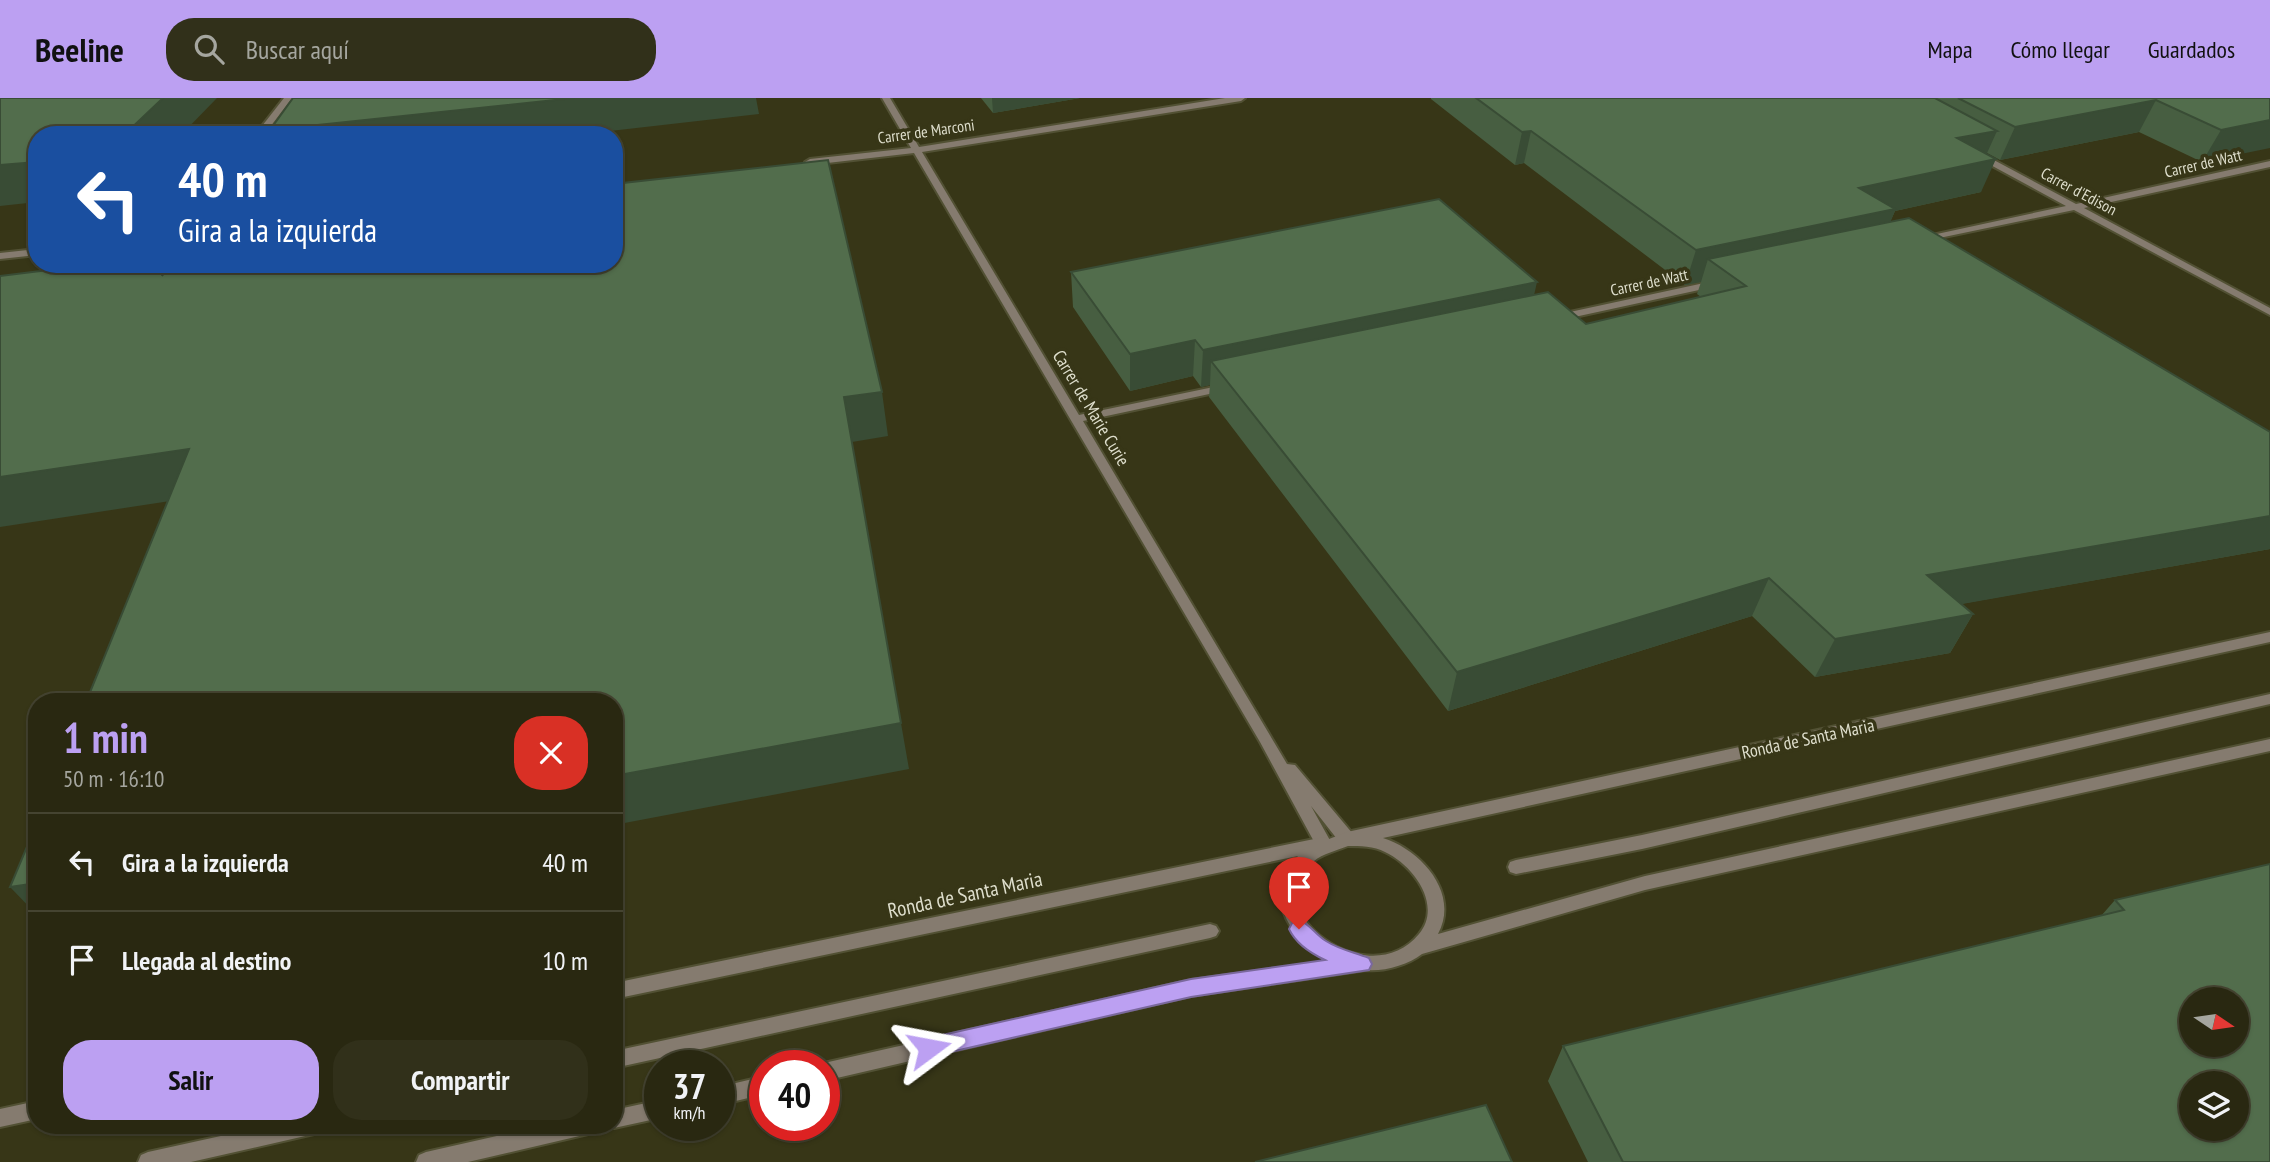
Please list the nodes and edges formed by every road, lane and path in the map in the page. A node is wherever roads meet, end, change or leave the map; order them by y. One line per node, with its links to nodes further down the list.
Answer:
1 (288, 98): 4 (street)
2 (886, 98): 5 (street, Carrer de Marie Curie)
3 (1241, 98): 5 (street, Carrer de Marconi)
4 (266, 126)
5 (915, 150): 7 (street, Carrer de Marconi); 17 (street, Carrer de Marie Curie)
6 (1969, 150): 9 (street, Carrer d'Edison)
7 (793, 164)
8 (2270, 164): 9 (street, Carrer de Watt)
9 (2076, 208): 10 (street, Carrer de Watt); 14 (street, Carrer d'Edison)
10 (1914, 242)
11 (28, 253): 12 (street)
12 (0, 256)
13 (1724, 282): 15 (street, Carrer de Watt)
14 (2270, 312)
15 (1549, 319)
16 (1237, 385): 17 (street)
17 (1075, 419): 20 (street, Carrer de Marie Curie)
18 (2270, 637): 22 (street, Ronda de Santa Maria)
19 (2270, 699): 24 (street)
20 (1265, 738): 22 (street, Carrer de Marie Curie); 23 (street, Carrer de Marie Curie)
21 (2270, 745): 26 (street)
22 (1347, 839): 23 (street); 26 (street)
23 (1324, 844): 27 (street); 28 (street, Ronda de Santa Maria)
24 (1516, 867)
25 (1210, 931): 29 (street)
26 (1419, 947): 27 (street)
27 (1362, 964): 30 (street)
28 (623, 988)
29 (623, 1058)
30 (840, 1068)
31 (28, 1112): 34 (street)
32 (644, 1112): 33 (street)
33 (623, 1117)
34 (0, 1118)
35 (274, 1134): 37 (street)
36 (549, 1134): 38 (street)
37 (148, 1162)
38 (426, 1162)

